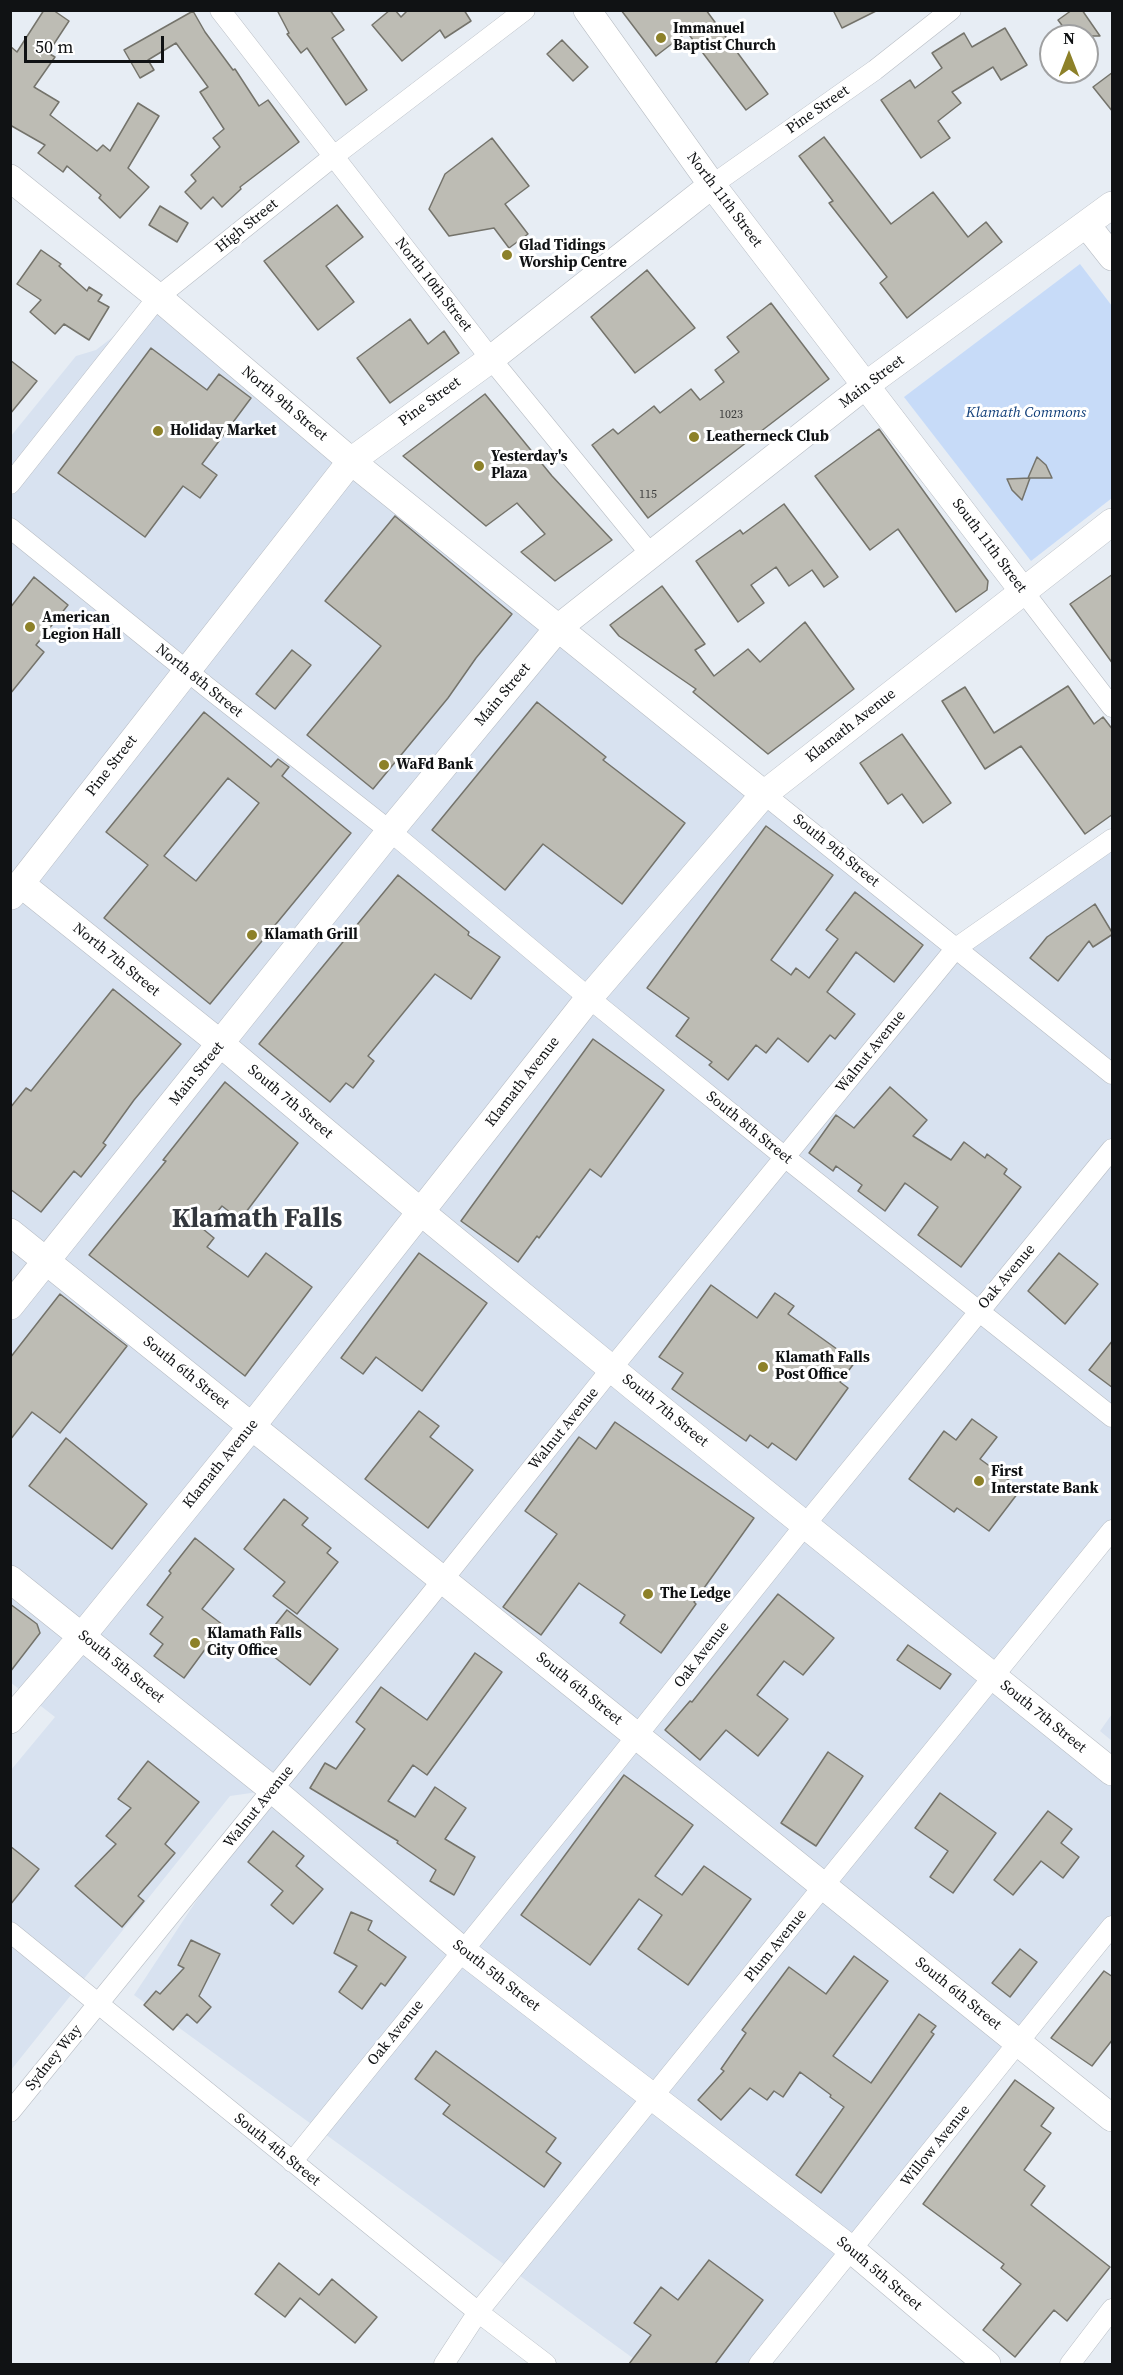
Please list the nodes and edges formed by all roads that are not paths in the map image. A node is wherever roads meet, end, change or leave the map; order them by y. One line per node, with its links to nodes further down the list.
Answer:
1 (220, 10): 5 (street, North 10th Street)
2 (525, 10): 5 (street, High Street)
3 (587, 10): 7 (main road, North 11th Street)
4 (951, 10): 7 (street, Pine Street)
5 (334, 156): 11 (street, High Street); 12 (street, North 10th Street)
6 (10, 178): 11 (main road, North 9th Street)
7 (712, 185): 12 (main road, Pine Street); 13 (main road, North 11th Street)
8 (1113, 205): 9 (main road, Main Street)
9 (1086, 224): 10 (main road); 13 (main road, Main Street)
10 (1113, 257)
11 (158, 297): 14 (main road, North 9th Street); 15 (street, High Street)
12 (491, 359): 14 (main road, Pine Street); 18 (street, North 10th Street)
13 (866, 386): 18 (main road, Main Street); 19 (main road, South 11th Street)
14 (351, 461): 20 (main road, North 9th Street); 21 (main road, Pine Street)
15 (10, 484)
16 (1113, 522): 19 (main road, Klamath Avenue)
17 (10, 528): 21 (street, North 8th Street)
18 (652, 556): 20 (main road, Main Street)
19 (1023, 591): 22 (street, South 11th Street); 23 (main road, Klamath Avenue)
20 (558, 628): 23 (main road, South 9th Street); 24 (main road, Main Street)
21 (186, 670): 24 (street, North 8th Street); 26 (main road, Pine Street)
22 (1113, 707)
23 (764, 794): 27 (street, South 9th Street); 28 (main road, Klamath Avenue)
24 (390, 831): 28 (street, South 8th Street); 29 (main road, Main Street)
25 (1113, 839): 27 (street, Walnut Avenue)
26 (14, 885): 29 (main road, North 7th Street)
27 (956, 948): 30 (street, South 9th Street); 32 (street, Walnut Avenue)
28 (589, 998): 32 (street, South 8th Street); 33 (main road, Klamath Avenue)
29 (221, 1044): 33 (main road, South 7th Street); 35 (main road, Main Street)
30 (1113, 1074)
31 (1113, 1149): 37 (street, Oak Avenue)
32 (786, 1158): 37 (street, South 8th Street); 38 (street, Walnut Avenue)
33 (421, 1212): 38 (main road, South 7th Street); 40 (main road, Klamath Avenue)
34 (10, 1232): 35 (main road, South 6th Street)
35 (46, 1260): 36 (main road, Main Street); 40 (main road, South 6th Street)
36 (10, 1306)
37 (980, 1310): 39 (street, South 8th Street); 41 (street, Oak Avenue)
38 (612, 1368): 41 (main road, South 7th Street); 44 (street, Walnut Avenue)
39 (1113, 1417)
40 (252, 1426): 44 (main road, South 6th Street); 45 (main road, Klamath Avenue)
41 (805, 1525): 46 (main road, South 7th Street); 48 (street, Oak Avenue)
42 (1113, 1530): 46 (street, Plum Avenue)
43 (10, 1579): 45 (main road, South 5th Street)
44 (443, 1580): 48 (main road, South 6th Street); 50 (street, Walnut Avenue)
45 (82, 1636): 47 (main road, Klamath Avenue); 50 (main road, South 5th Street)
46 (994, 1678): 49 (main road, South 7th Street); 51 (street, Plum Avenue)
47 (10, 1720)
48 (637, 1736): 51 (main road, South 6th Street); 54 (street, Oak Avenue)
49 (1113, 1773)
50 (273, 1790): 54 (main road, South 5th Street); 55 (street, Walnut Avenue)
51 (824, 1886): 56 (main road, South 6th Street); 57 (street, Plum Avenue)
52 (1113, 1926): 56 (street, Willow Avenue)
53 (10, 1932): 55 (street, South 4th Street)
54 (463, 1951): 57 (main road, South 5th Street); 60 (street, Oak Avenue)
55 (99, 2004): 58 (street, Sydney Way); 60 (street, South 4th Street)
56 (1019, 2043): 59 (main road, South 6th Street); 61 (street, Willow Avenue)
57 (652, 2098): 61 (main road, South 5th Street); 63 (street, Plum Avenue)
58 (10, 2112)
59 (1113, 2118)
60 (292, 2162): 63 (street, South 4th Street)
61 (852, 2250): 66 (street, Willow Avenue); 67 (main road, South 5th Street)
62 (1113, 2310): 68 (street)
63 (478, 2312): 64 (street, Plum Avenue); 65 (street, South 4th Street)
64 (444, 2364)
65 (546, 2364)
66 (759, 2364)
67 (987, 2364)
68 (1070, 2364)

